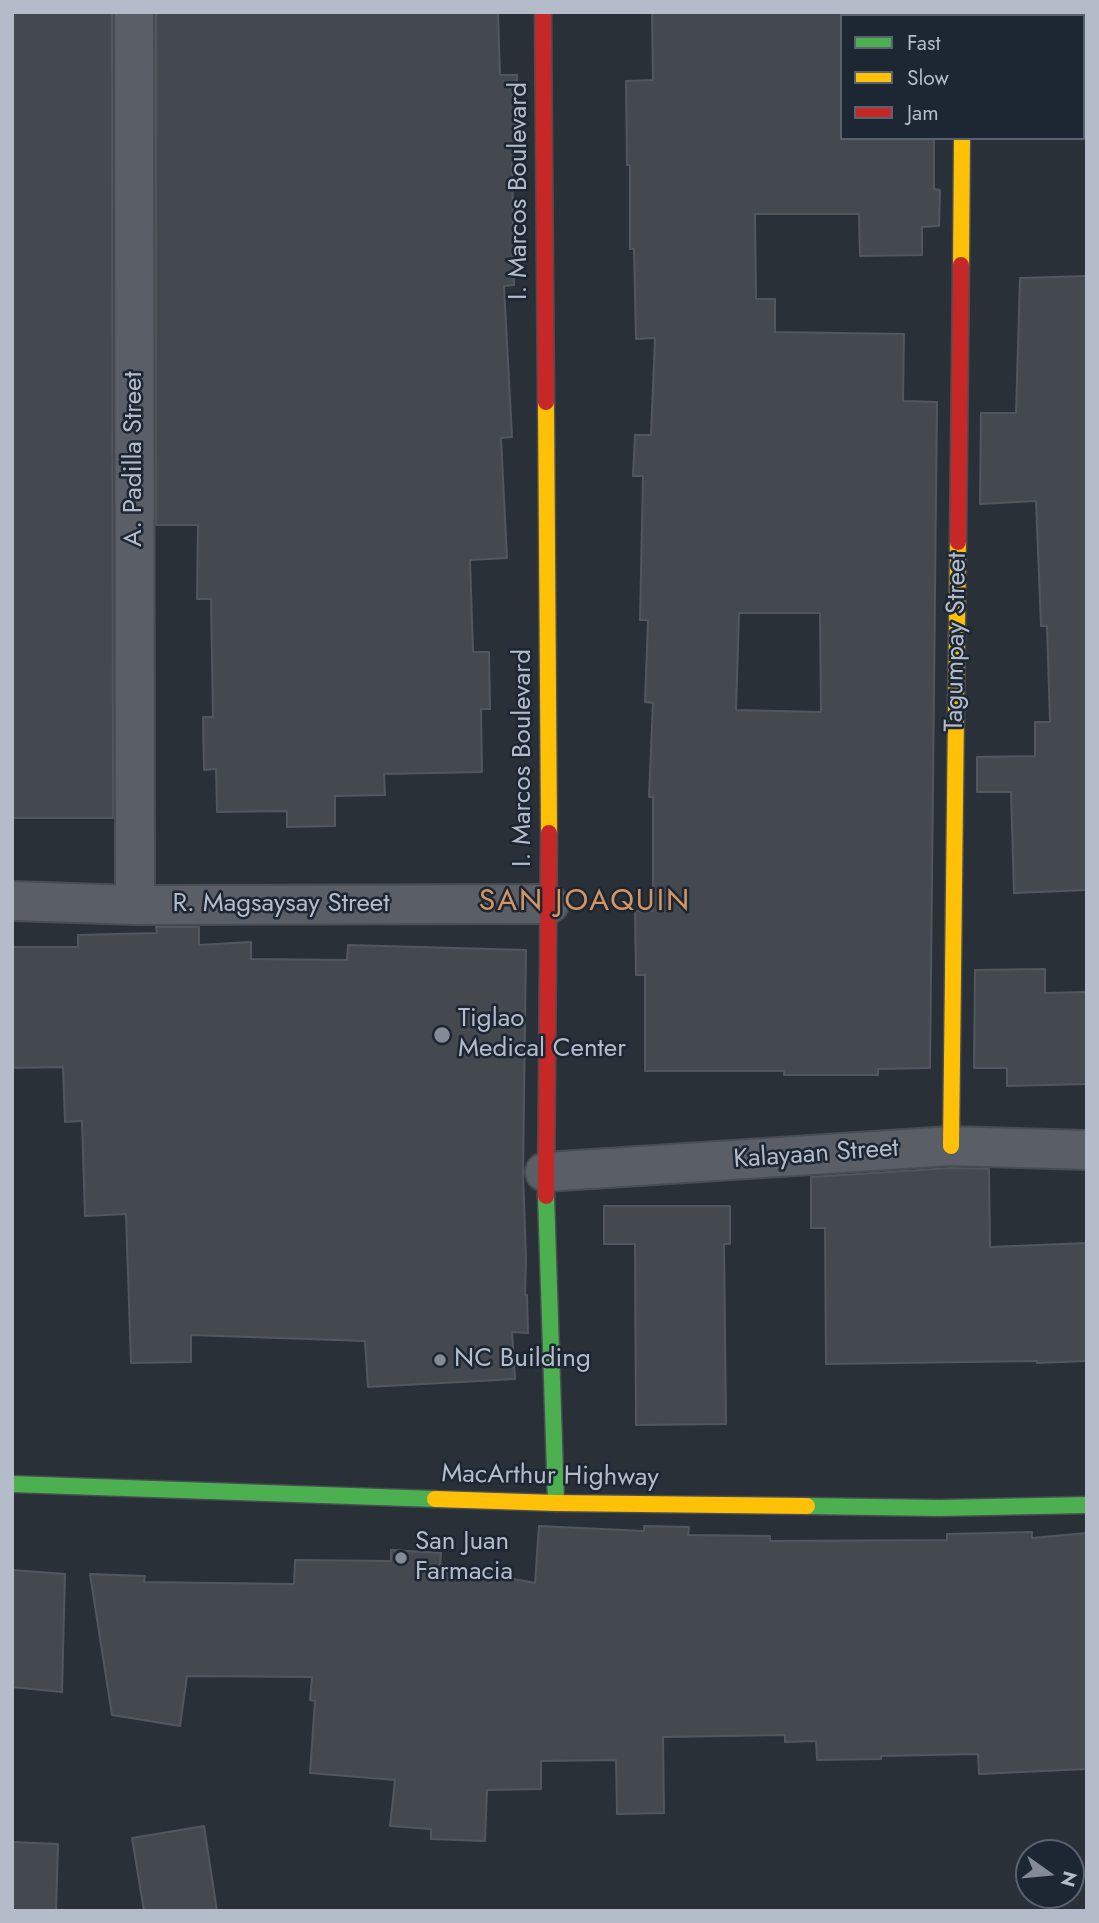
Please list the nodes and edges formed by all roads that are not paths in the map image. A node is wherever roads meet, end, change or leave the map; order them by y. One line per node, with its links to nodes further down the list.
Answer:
1 (134, 12): 6 (street, A. Padilla Street)
2 (543, 12): 5 (main road, I. Marcos Boulevard)
3 (962, 140): 7 (main road, Tagumpay Street)
4 (12, 901): 6 (street, R. Magsaysay Street)
5 (549, 904): 6 (street, R. Magsaysay Street); 9 (main road, I. Marcos Boulevard)
6 (135, 905)
7 (951, 1146): 8 (street, Kalayaan Street); 9 (street, Kalayaan Street)
8 (1087, 1150)
9 (545, 1172): 11 (main road, I. Marcos Boulevard)
10 (12, 1484): 11 (main road, MacArthur Highway)
11 (556, 1503): 12 (main road, MacArthur Highway)
12 (1087, 1505)

